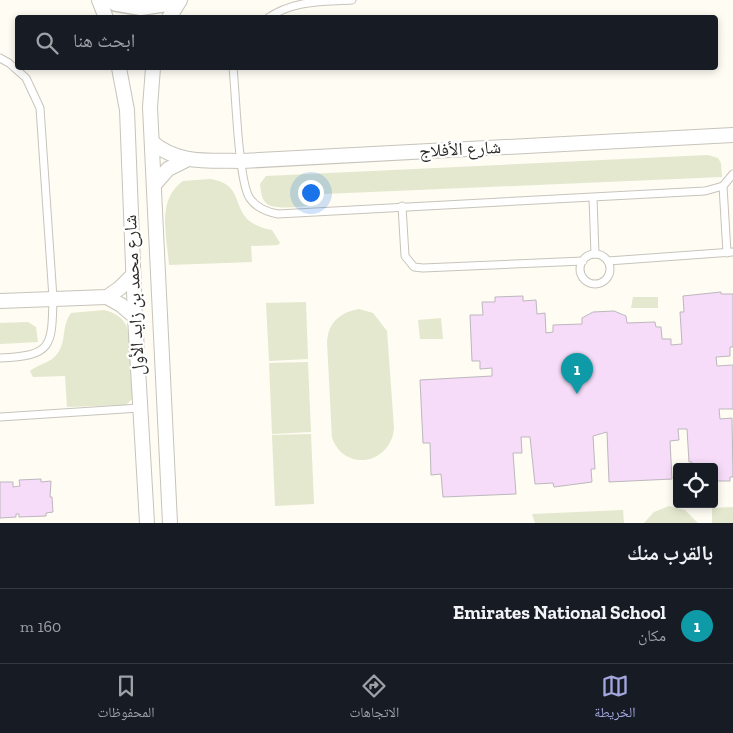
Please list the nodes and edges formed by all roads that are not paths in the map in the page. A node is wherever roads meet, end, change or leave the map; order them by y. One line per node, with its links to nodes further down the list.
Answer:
1 (99, 0): 6 (street)
2 (117, 0): 3 (main road)
3 (167, 0)
4 (180, 0): 7 (street)
5 (352, 0): 8 (lane)
6 (105, 15)
7 (171, 15)
8 (272, 15)
9 (0, 58): 10 (lane)
10 (15, 68)
11 (17, 70): 29 (lane)
12 (120, 70): 28 (street, شارع محمد بن زايد الأول)
13 (153, 70): 16 (street, شارع محمد بن زايد الأول)
14 (233, 70): 18 (lane)
15 (733, 134): 18 (street, شارع الأفلاج)
16 (152, 142): 17 (street, شارع الأفلاج); 20 (street, شارع محمد بن زايد الأول)
17 (186, 160): 18 (street, شارع الأفلاج); 20 (street)
18 (242, 161): 23 (lane)
19 (733, 174): 21 (lane)
20 (154, 185): 37 (street, شارع محمد بن زايد الأول)
21 (723, 186): 22 (lane); 24 (lane)
22 (593, 198): 23 (lane); 25 (lane)
23 (402, 206): 26 (lane)
24 (730, 252): 27 (lane)
25 (595, 254): 26 (lane); 27 (lane)
26 (583, 261): 27 (lane)
27 (608, 261)
28 (133, 275): 30 (street); 32 (street, شارع محمد بن زايد الأول)
29 (52, 298): 30 (street); 31 (street); 33 (lane)
30 (107, 298): 32 (street)
31 (0, 301)
32 (134, 317): 34 (street, شارع محمد بن زايد الأول)
33 (0, 358)
34 (140, 408): 35 (lane); 36 (street, شارع محمد بن زايد الأول)
35 (0, 417)
36 (147, 523)
37 (170, 523)

